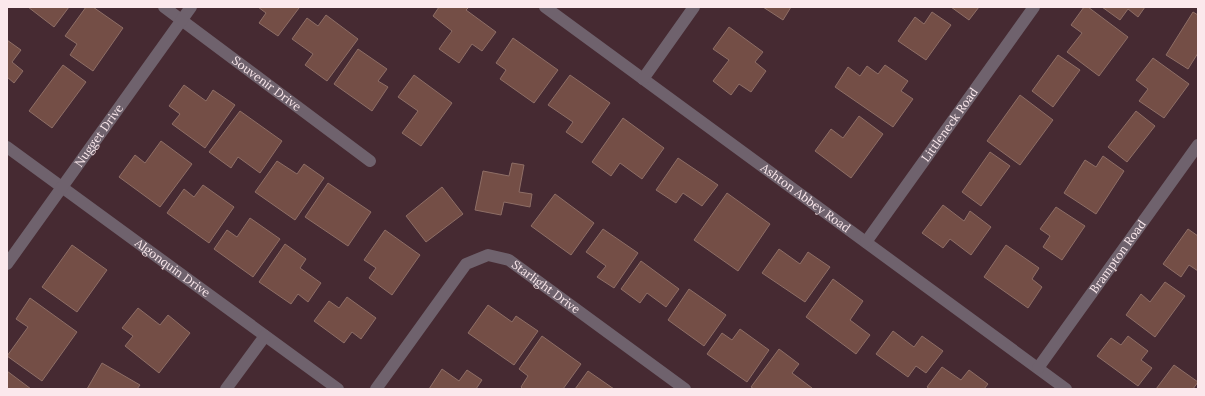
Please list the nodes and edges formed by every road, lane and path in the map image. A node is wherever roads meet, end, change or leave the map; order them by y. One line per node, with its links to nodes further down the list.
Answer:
1 (164, 7): 6 (street, Souvenir Drive)
2 (191, 7): 6 (street, Nugget Drive)
3 (544, 7): 7 (street, Ashton Abbey Road)
4 (694, 7): 7 (street)
5 (1034, 7): 12 (street, Littleneck Road)
6 (181, 20): 10 (street, Souvenir Drive); 11 (street, Nugget Drive)
7 (643, 79): 12 (street, Ashton Abbey Road)
8 (1198, 145): 15 (street, Brampton Road)
9 (7, 147): 11 (street, Algonquin Drive)
10 (370, 161)
11 (62, 187): 13 (street, Nugget Drive); 14 (street, Algonquin Drive)
12 (866, 242): 15 (street, Ashton Abbey Road)
13 (7, 264)
14 (265, 336): 16 (street); 17 (street, Algonquin Drive)
15 (1038, 368): 20 (street, Ashton Abbey Road)
16 (226, 389)
17 (338, 389)
18 (376, 389): 19 (street, Starlight Drive)
19 (685, 389)
20 (1066, 389)

